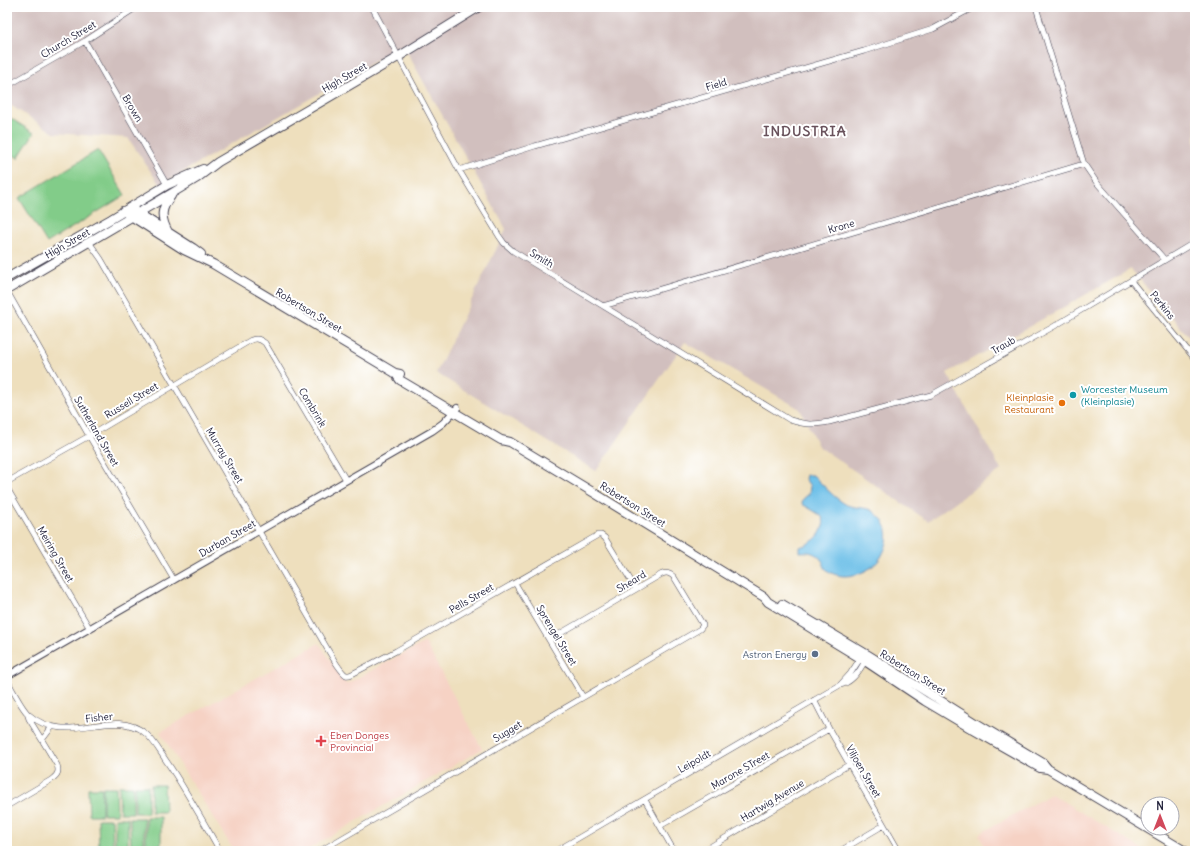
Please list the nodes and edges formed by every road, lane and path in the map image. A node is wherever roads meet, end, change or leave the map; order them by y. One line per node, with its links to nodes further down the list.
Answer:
1 (137, 7): 6 (street, Church Street)
2 (372, 7): 7 (street, Smith)
3 (479, 7): 7 (main road, High Street)
4 (974, 7): 11 (street, Field)
5 (1036, 7): 10 (street)
6 (85, 40): 8 (street, Church Street); 12 (street, Brown)
7 (398, 56): 9 (main road, High Street); 11 (street, Smith)
8 (7, 86)
9 (218, 162): 12 (main road, High Street); 13 (main road, High Street)
10 (1084, 164): 19 (street); 24 (street, Krone)
11 (459, 170): 24 (street, Smith)
12 (167, 185): 14 (main road, High Street)
13 (174, 192): 15 (main road, High Street); 16 (main road)
14 (126, 210): 15 (main road, Robertson Street); 21 (main road, High Street)
15 (135, 215): 16 (main road, Robertson Street); 17 (main road, High Street); 20 (main road, Robertson Street)
16 (168, 232): 20 (main road, Robertson Street)
17 (89, 242): 23 (main road, High Street); 27 (street, Murray Street)
18 (1195, 242): 19 (street, Traub)
19 (1165, 260): 22 (street, Traub)
20 (213, 264): 28 (main road, Robertson Street)
21 (7, 278)
22 (1131, 281): 26 (street, Perkins); 29 (street, Traub)
23 (7, 291): 30 (street, Sutherland Street)
24 (603, 306): 29 (street, Smith)
25 (265, 343): 27 (street, Russell Street); 31 (street, Combrink)
26 (1195, 359)
27 (174, 386): 30 (street, Russell Street); 34 (street, Murray Street)
28 (455, 410): 31 (street, Durban Street); 41 (main road, Robertson Street)
29 (805, 424)
30 (89, 436): 32 (street, Russell Street); 35 (street, Sutherland Street)
31 (346, 480): 34 (street, Durban Street)
32 (7, 482)
33 (7, 488): 39 (street, Meiring Street)
34 (260, 531): 35 (street, Durban Street); 42 (street, Murray Street)
35 (174, 580): 39 (street, Durban Street)
36 (515, 583): 37 (street, Pells Street); 40 (street, Sprengel Street); 42 (street, Pells Street)
37 (636, 589): 38 (street, Sheard); 40 (street, Sheard)
38 (703, 626): 45 (street, Sugget)
39 (90, 629): 43 (street, Durban Street)
40 (549, 640): 45 (street, Sprengel Street)
41 (864, 657): 46 (street, Leipoldt); 63 (main road, Robertson Street)
42 (348, 675)
43 (7, 676)
44 (7, 680): 47 (street, Fisher)
45 (583, 697): 57 (street, Sugget)
46 (814, 700): 49 (street, Viljoen Street); 52 (street, Leipoldt)
47 (27, 712): 48 (street, Fisher); 50 (street)
48 (52, 727): 50 (street); 56 (street, Fisher)
49 (829, 729): 51 (street, Viljoen Street); 55 (street, Marone STreet)
50 (42, 740): 53 (street)
51 (850, 764): 54 (street, Viljoen Street); 60 (street, Hartwig Avenue)
52 (645, 800): 55 (street); 58 (street, Leipoldt)
53 (7, 806)
54 (884, 825): 61 (street); 62 (street, Viljoen Street)
55 (660, 826): 59 (street)
56 (220, 851)
57 (320, 851)
58 (556, 851)
59 (674, 851)
60 (703, 851)
61 (840, 851)
62 (899, 851)
63 (1185, 851)

